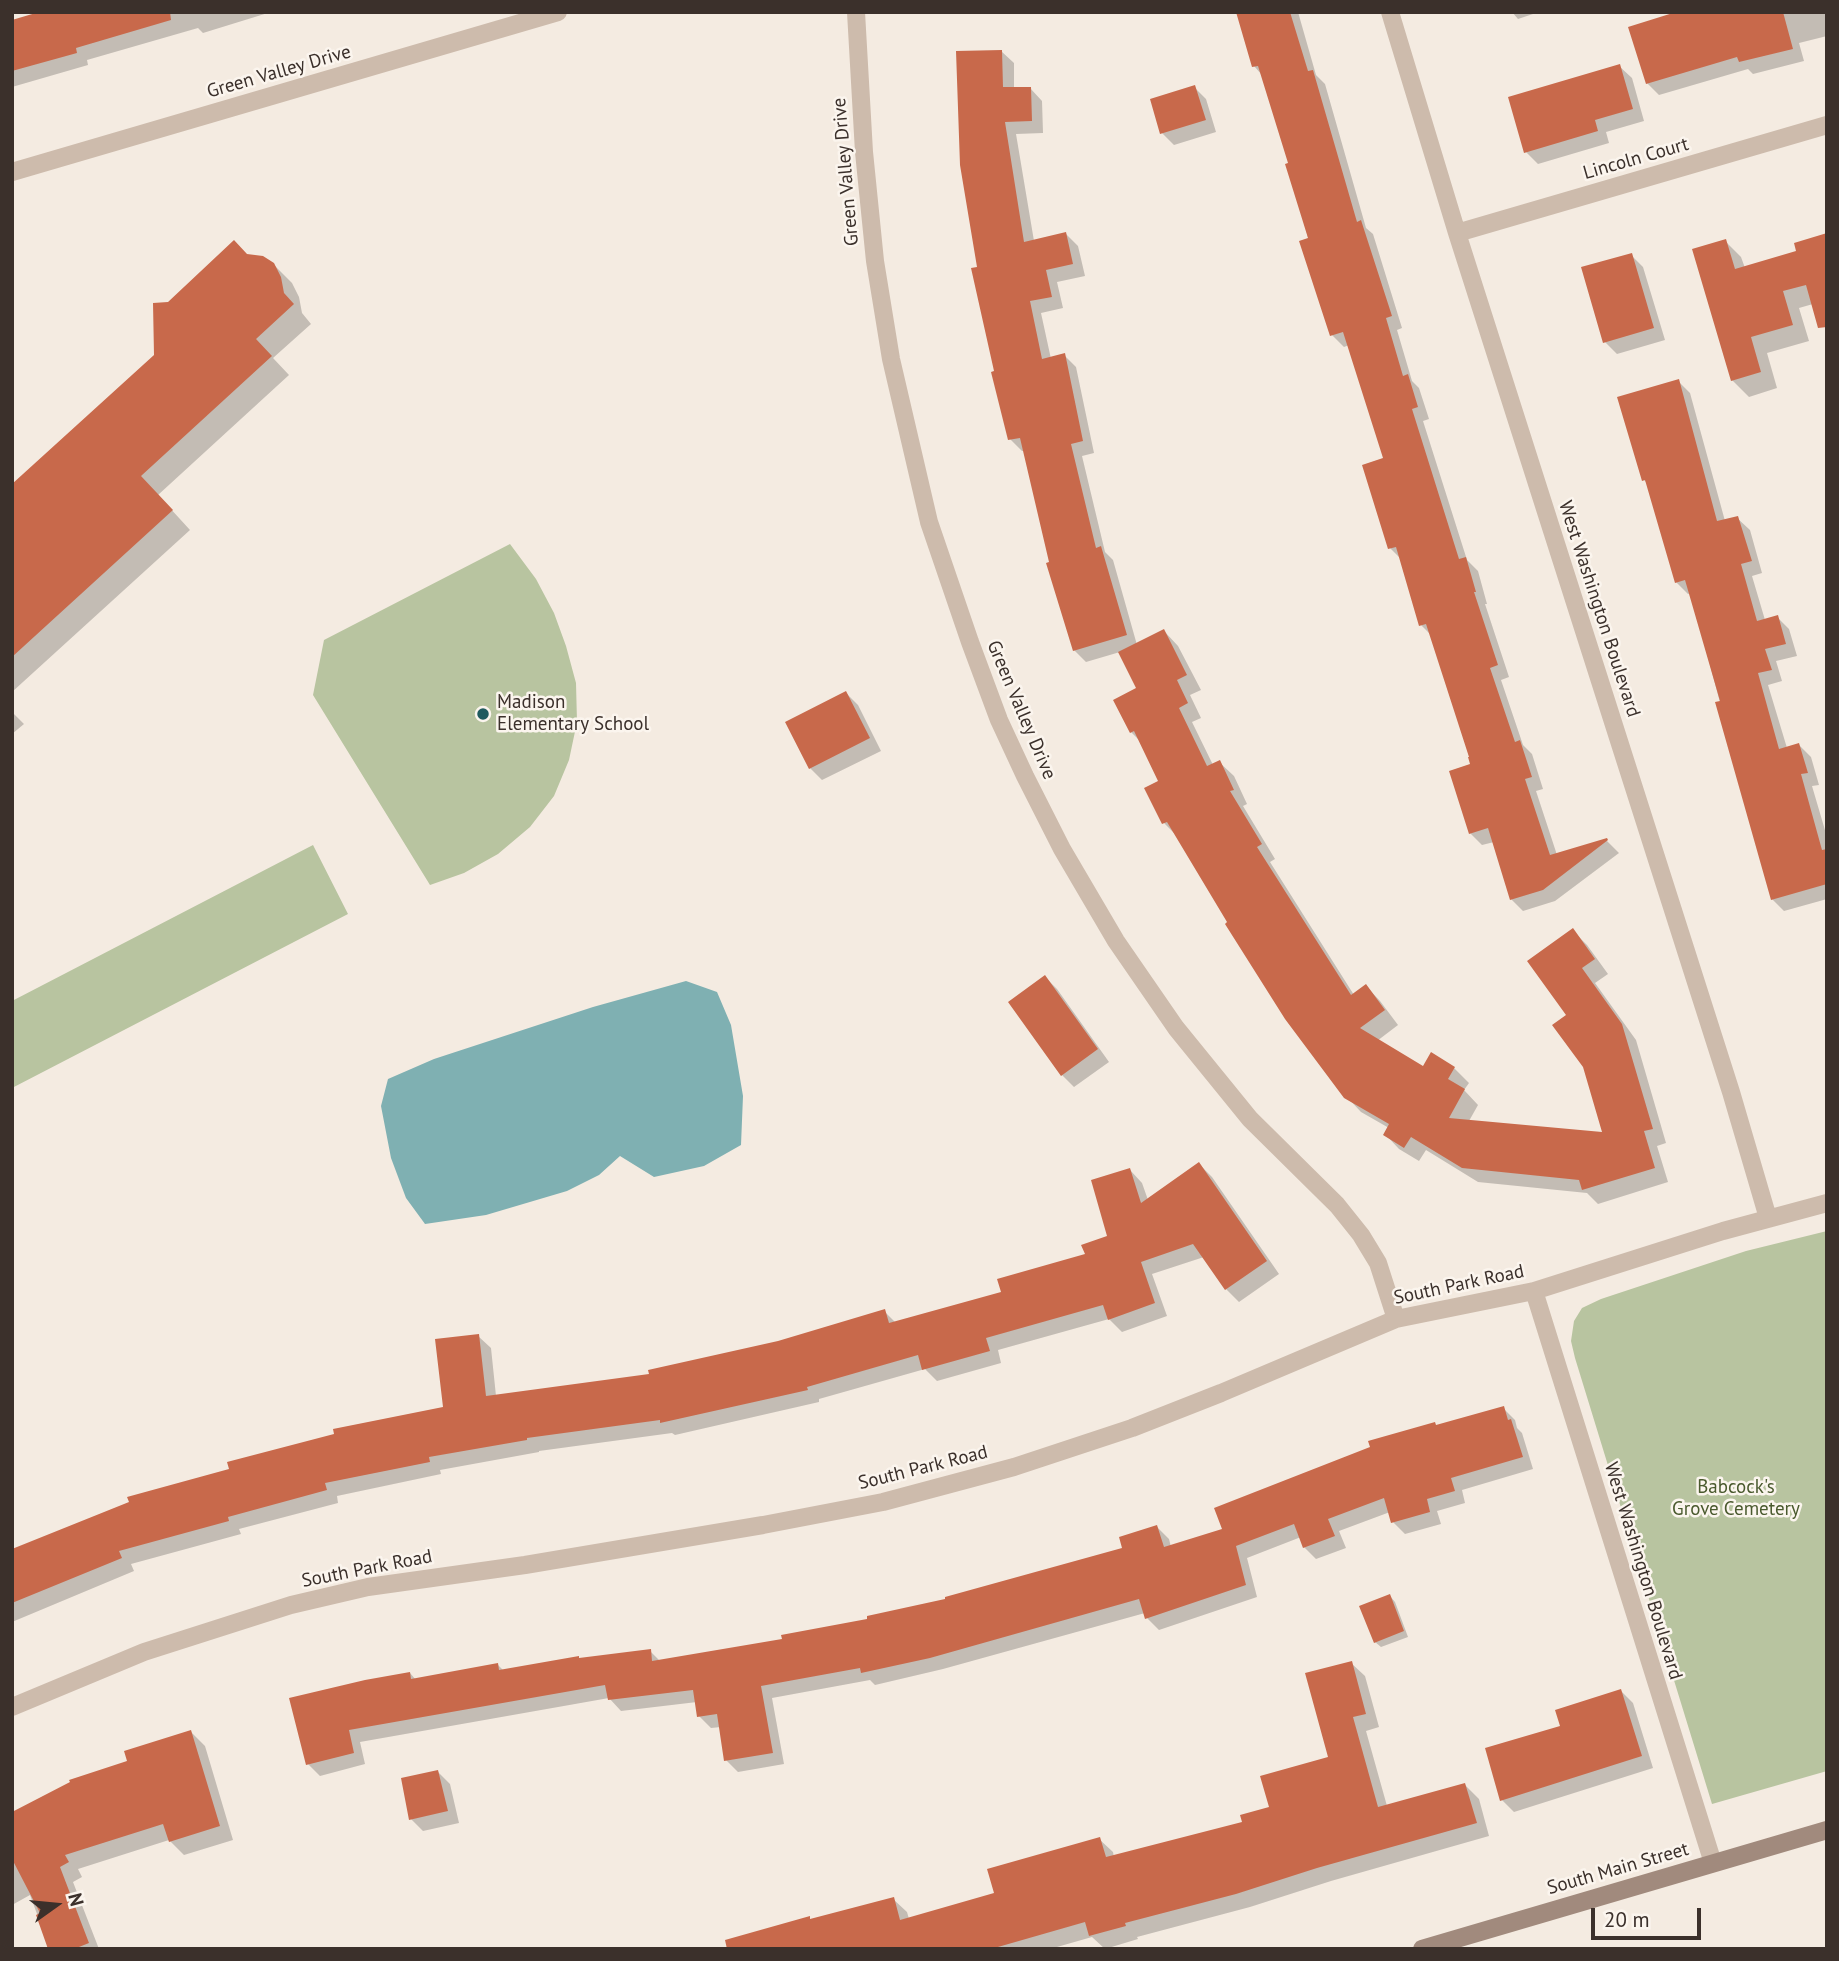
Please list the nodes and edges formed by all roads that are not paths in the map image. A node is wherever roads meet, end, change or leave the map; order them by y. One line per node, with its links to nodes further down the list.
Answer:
1 (558, 12): 5 (street, Green Valley Drive)
2 (856, 12): 10 (street, Green Valley Drive)
3 (1390, 12): 6 (street, West Washington Boulevard)
4 (1827, 125): 6 (street, Lincoln Court)
5 (12, 172)
6 (1457, 233): 8 (street, West Washington Boulevard)
7 (1827, 1203): 8 (street, South Park Road)
8 (1768, 1218): 9 (street, South Park Road)
9 (1534, 1291): 10 (street, South Park Road); 13 (street, West Washington Boulevard)
10 (1396, 1319): 11 (street, South Park Road)
11 (12, 1707)
12 (1827, 1830): 13 (main road, South Main Street)
13 (1713, 1863): 14 (main road, South Main Street)
14 (1422, 1949)

